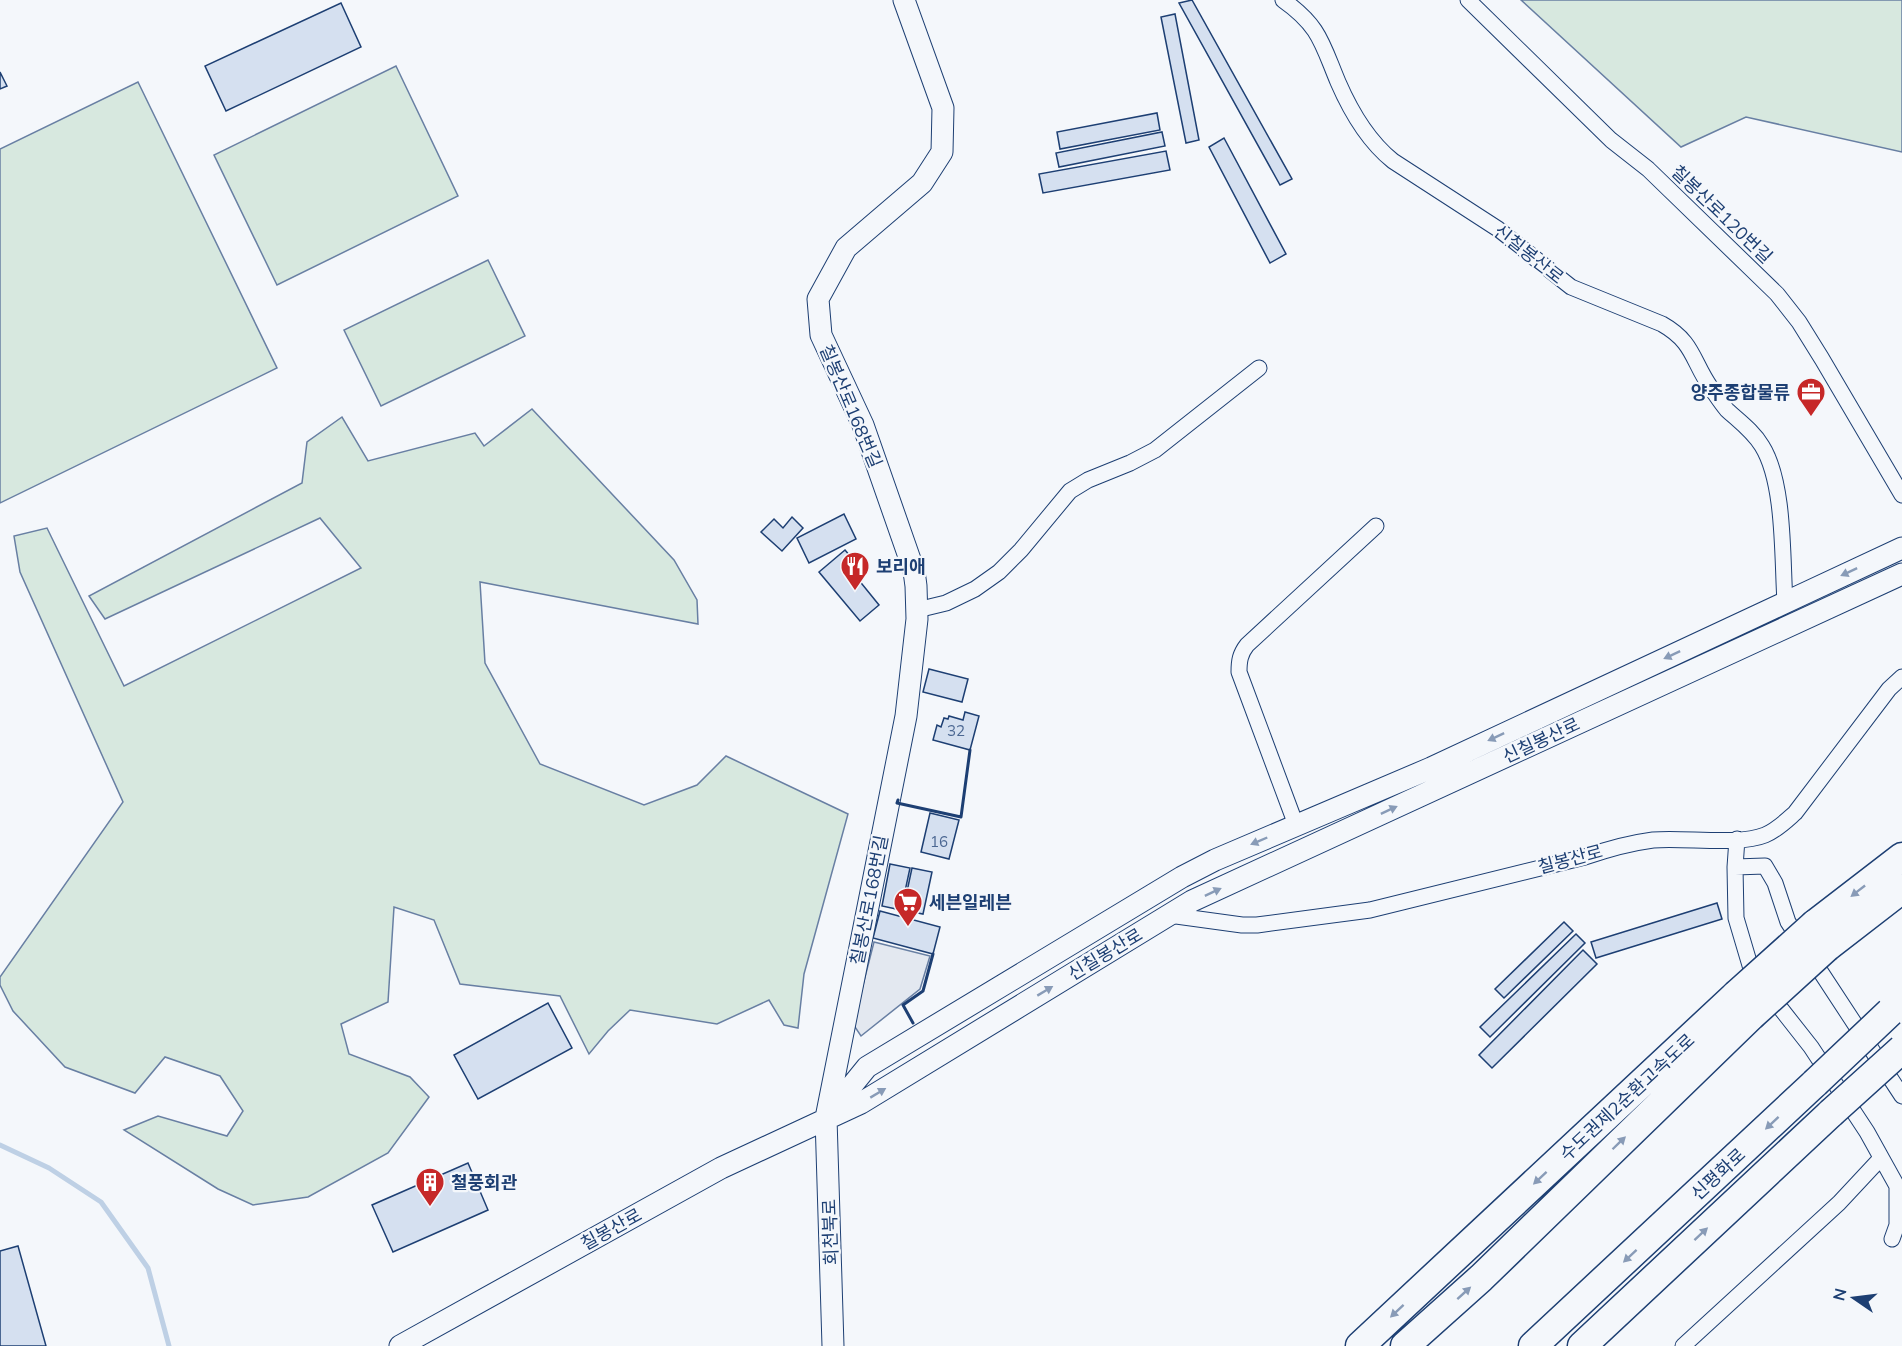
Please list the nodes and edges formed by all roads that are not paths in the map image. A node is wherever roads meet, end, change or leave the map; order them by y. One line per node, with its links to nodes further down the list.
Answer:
1 (904, 0): 10 (street, 칠봉산로168번길)
2 (1283, 0): 9 (street, 신칠봉산로)
3 (1468, 0): 5 (street, 칠봉산로120번길)
4 (1259, 368): 10 (street)
5 (1902, 495)
6 (1376, 526): 12 (street)
7 (1902, 548): 9 (street, 신칠봉산로, one-way to 9)
8 (1902, 574): 17 (street, 신칠봉산로, one-way to 8)
9 (1785, 602): 12 (street, 신칠봉산로, one-way to 12)
10 (917, 610): 23 (street, 칠봉산로168번길)
11 (1902, 677): 13 (street, 칠봉산로)
12 (1296, 825): 23 (street, 신칠봉산로, one-way to 23)
13 (1737, 839): 15 (street); 17 (street, 칠봉산로)
14 (1902, 857): 18 (highway, 수도권제2순환고속도로, one-way to 18)
15 (1735, 867): 22 (street); 24 (street)
16 (1902, 889): 18 (highway, 수도권제2순환고속도로)
17 (1170, 915): 23 (street, 신칠봉산로, one-way to 17)
18 (1821, 936): 19 (highway, 수도권제2순환고속도로, bridge)
19 (1743, 1005): 28 (highway, 수도권제2순환고속도로, one-way to 28); 29 (highway, 수도권제2순환고속도로, one-way to 19)
20 (1896, 1007): 30 (highway, 신평화로, one-way to 30, bridge)
21 (1902, 1049): 31 (highway, 신평화로, one-way to 21, bridge)
22 (1902, 1096)
23 (826, 1118): 26 (street, 칠봉산로); 27 (street, 회천북로)
24 (1881, 1158): 25 (street); 32 (street)
25 (1892, 1239)
26 (400, 1346)
27 (833, 1346)
28 (1360, 1346)
29 (1405, 1346)
30 (1533, 1346)
31 (1582, 1346)
32 (1683, 1346)

